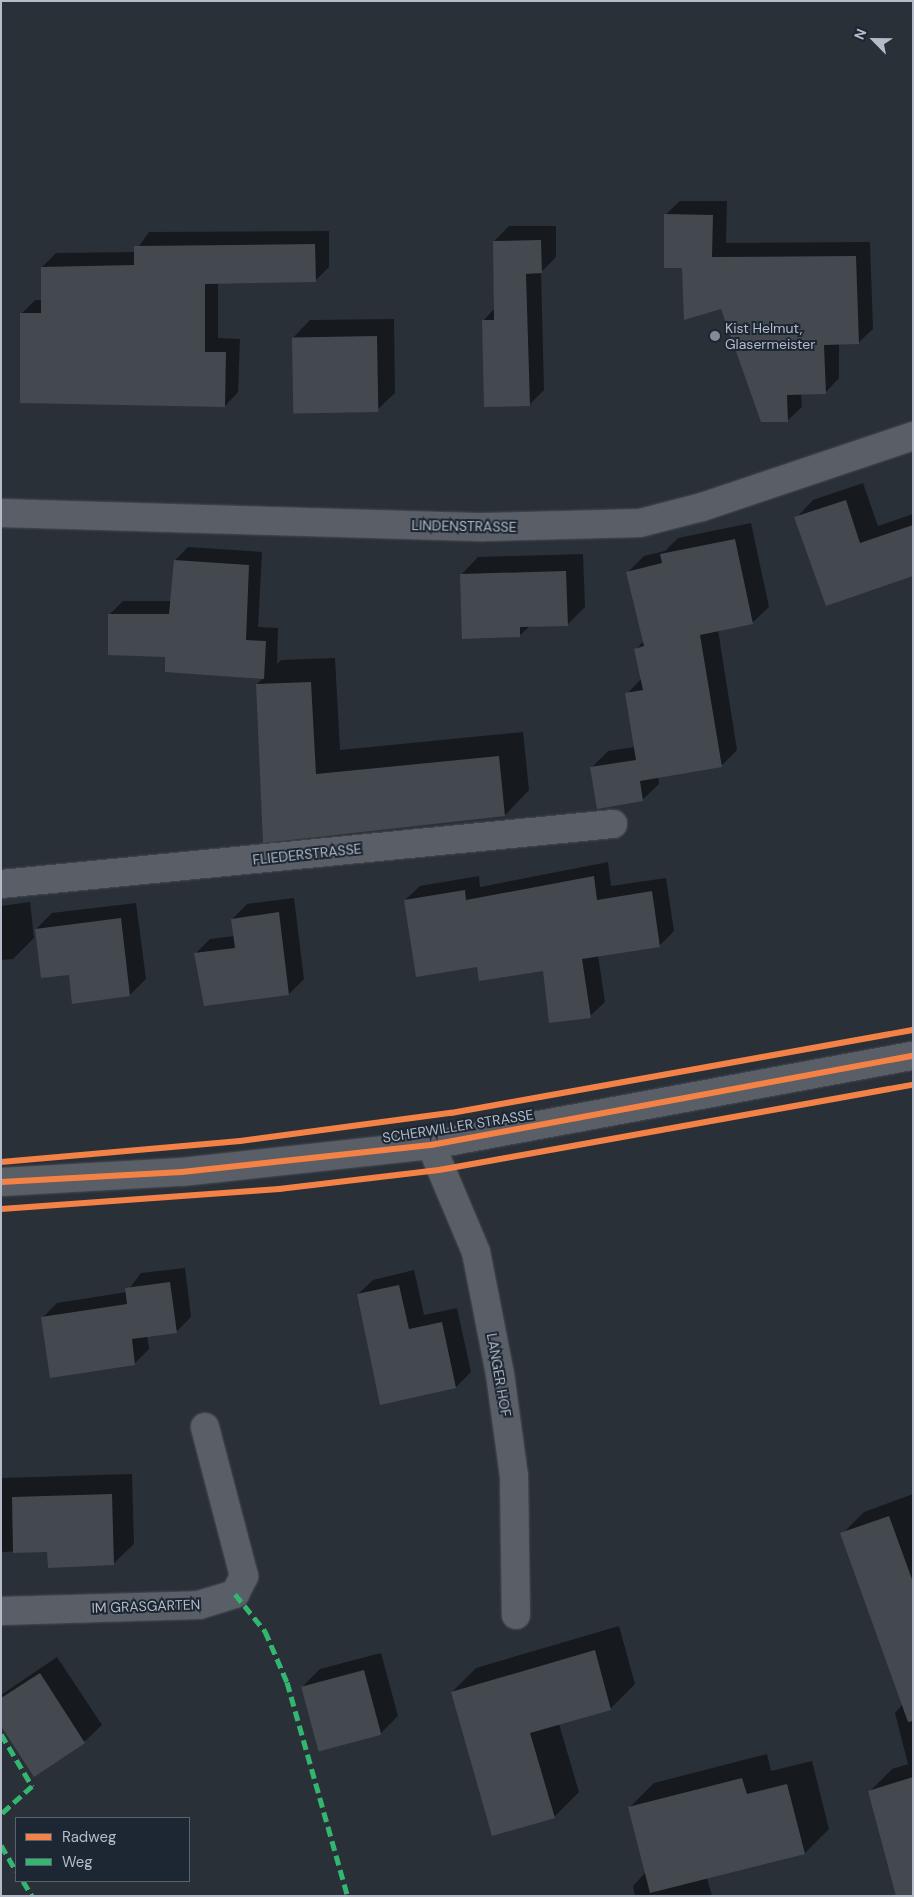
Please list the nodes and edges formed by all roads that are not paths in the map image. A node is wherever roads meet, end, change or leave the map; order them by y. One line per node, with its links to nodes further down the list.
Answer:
1 (913, 436): 2 (street, LINDENSTRASSE)
2 (1, 513)
3 (613, 824): 4 (street, FLIEDERSTRASSE)
4 (1, 884)
5 (913, 1056): 6 (street, SCHERWILLER STRASSE)
6 (431, 1145): 7 (street, SCHERWILLER STRASSE); 10 (street, LANGER HOF)
7 (1, 1182)
8 (205, 1427): 9 (street, IM GRASGARTEN)
9 (1, 1610)
10 (516, 1615)

